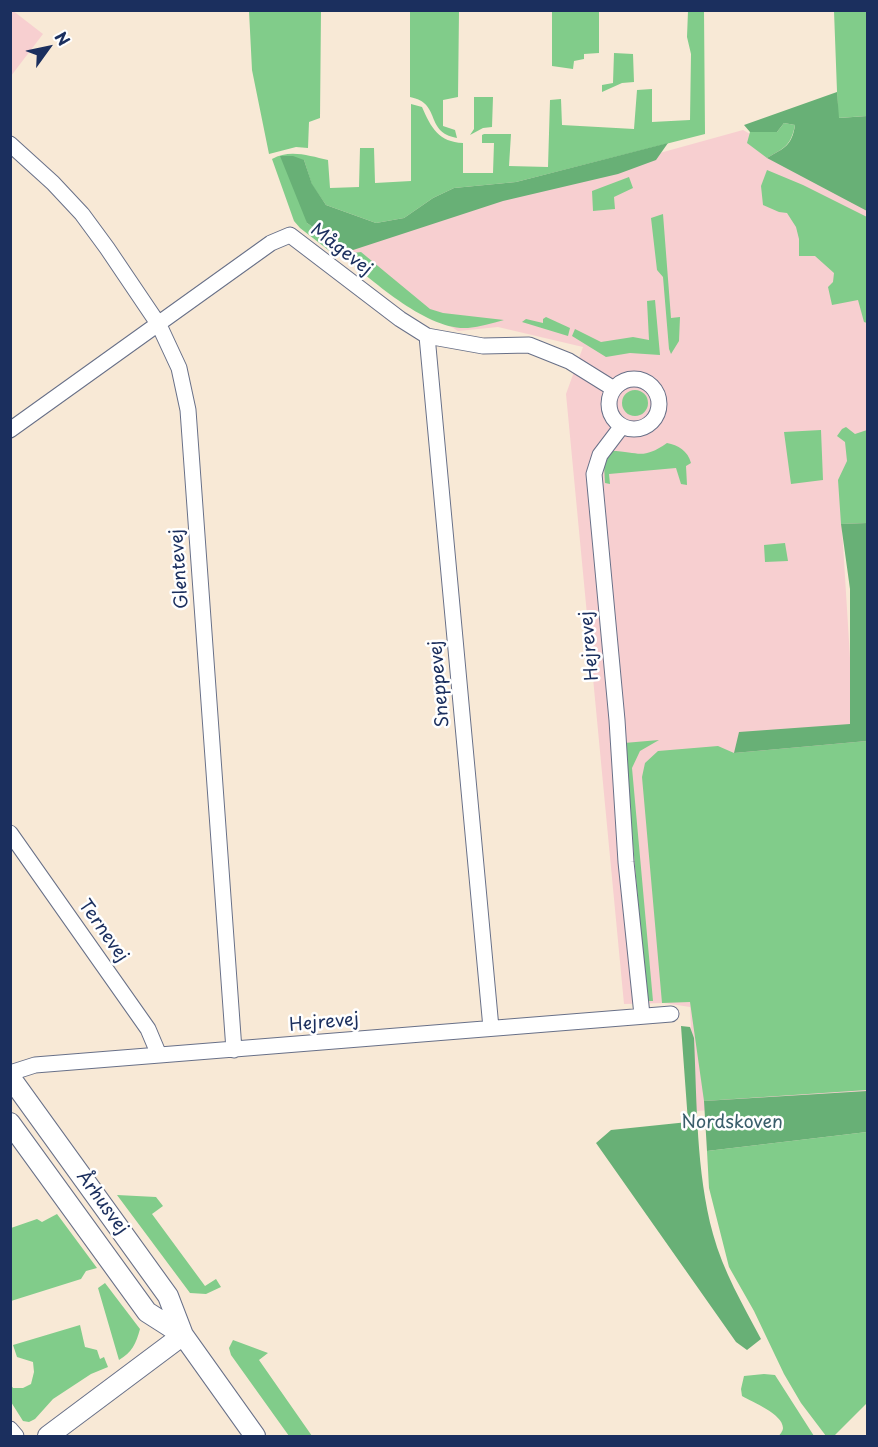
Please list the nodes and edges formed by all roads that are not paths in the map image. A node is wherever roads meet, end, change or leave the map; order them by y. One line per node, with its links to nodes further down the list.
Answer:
1 (10, 144): 2 (street, Glentevej)
2 (159, 325): 3 (street, Mågevej); 6 (street, Mågevej); 11 (street, Glentevej)
3 (427, 336): 4 (street, Mågevej); 10 (street, Sneppevej)
4 (614, 389): 5 (street); 5 (street)
5 (622, 426): 9 (street, Hejrevej)
6 (10, 430)
7 (10, 833): 12 (street, Ternevej)
8 (671, 1014): 9 (street, Hejrevej)
9 (642, 1015): 10 (street, Hejrevej)
10 (491, 1028): 11 (street, Hejrevej)
11 (234, 1050): 12 (street, Hejrevej)
12 (159, 1055): 13 (street, Hejrevej)
13 (10, 1075): 15 (street, Århusvej)
14 (10, 1123): 15 (street, Århusvej)
15 (183, 1335): 18 (street); 19 (street, Århusvej)
16 (10, 1429): 17 (street)
17 (16, 1437)
18 (48, 1437)
19 (255, 1437)

